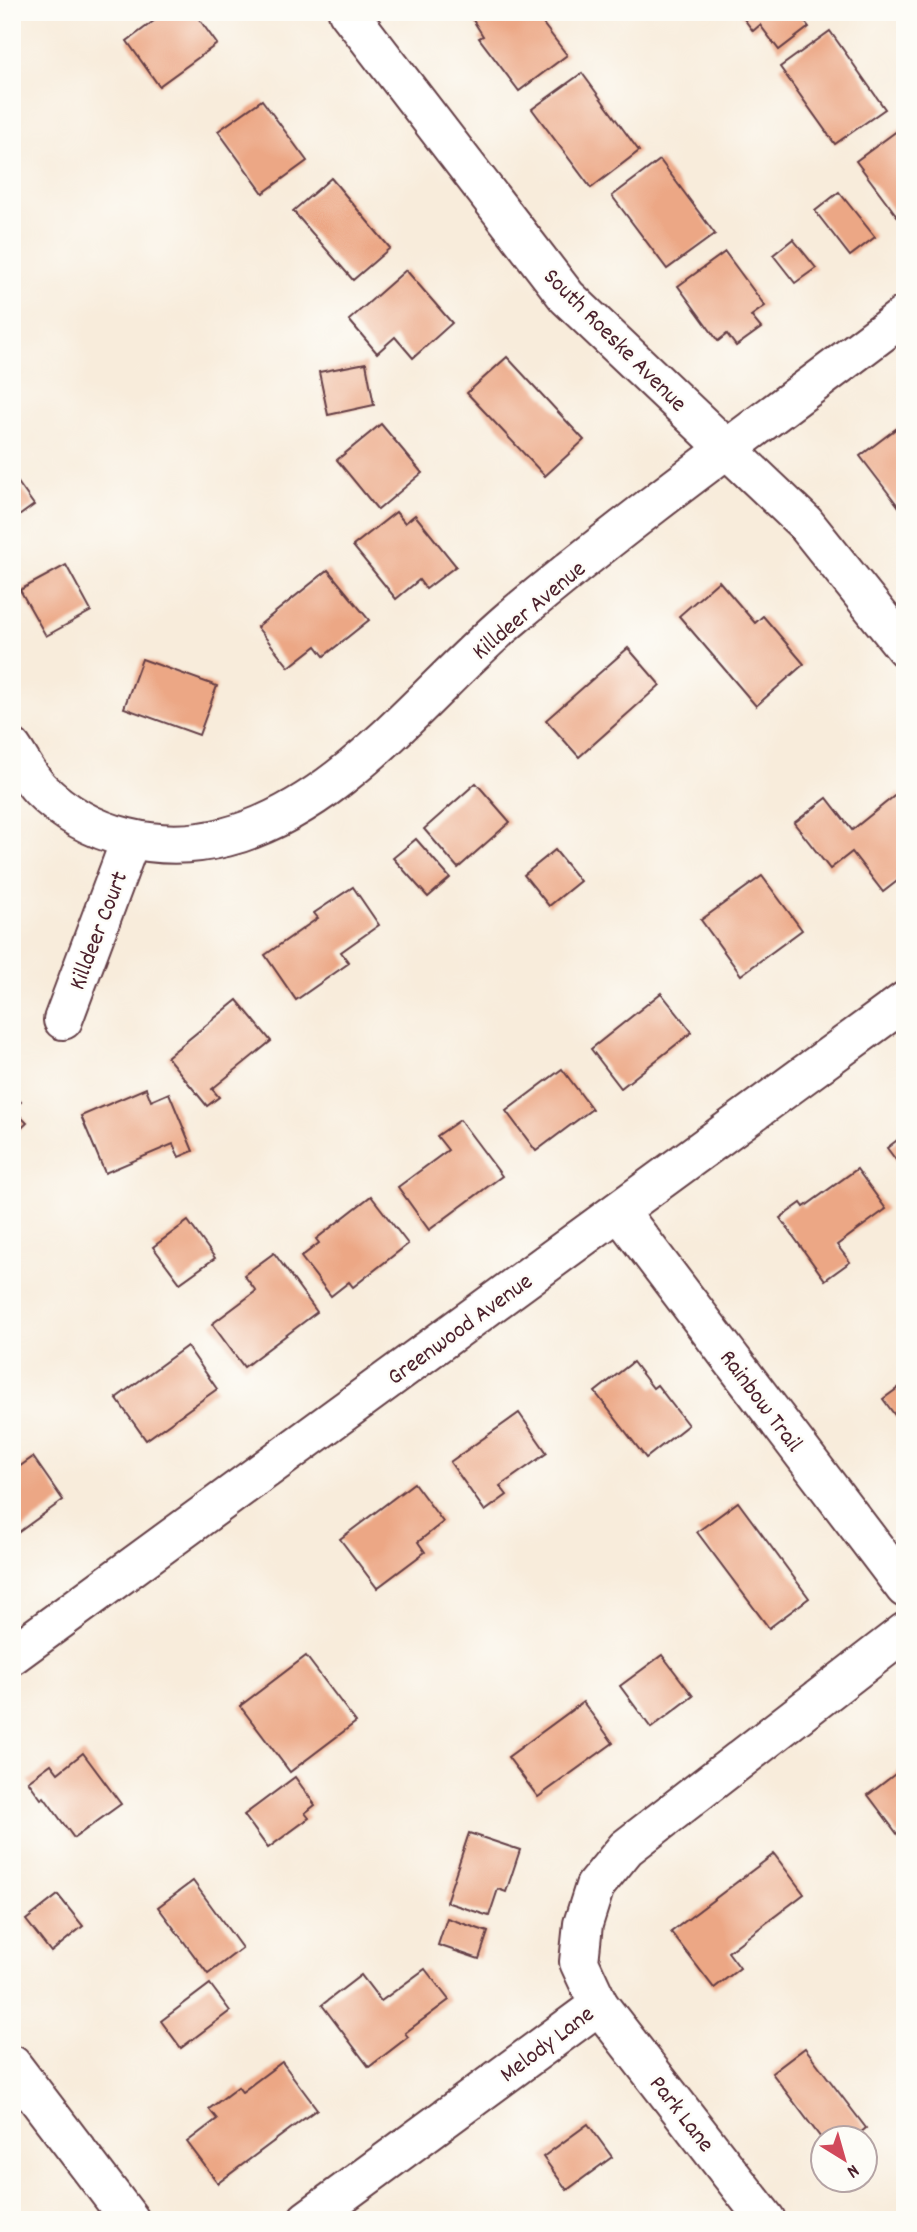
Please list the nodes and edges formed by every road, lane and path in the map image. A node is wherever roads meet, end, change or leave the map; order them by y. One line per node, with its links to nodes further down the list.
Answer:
1 (348, 12): 3 (street, South Roeske Avenue)
2 (905, 316): 3 (street, Killdeer Avenue)
3 (728, 450): 4 (street, South Roeske Avenue); 6 (street, Killdeer Avenue)
4 (905, 648)
5 (12, 748): 6 (street, Killdeer Avenue)
6 (130, 841): 8 (street, Killdeer Court)
7 (905, 1001): 9 (street, Greenwood Avenue)
8 (63, 1020)
9 (618, 1211): 10 (street, Rainbow Trail); 12 (street, Greenwood Avenue)
10 (905, 1588)
11 (905, 1632): 13 (street, Melody Lane)
12 (12, 1655)
13 (599, 2005): 16 (street, Melody Lane); 17 (street, Park Lane)
14 (12, 2065): 15 (street)
15 (130, 2220)
16 (307, 2220)
17 (766, 2220)

